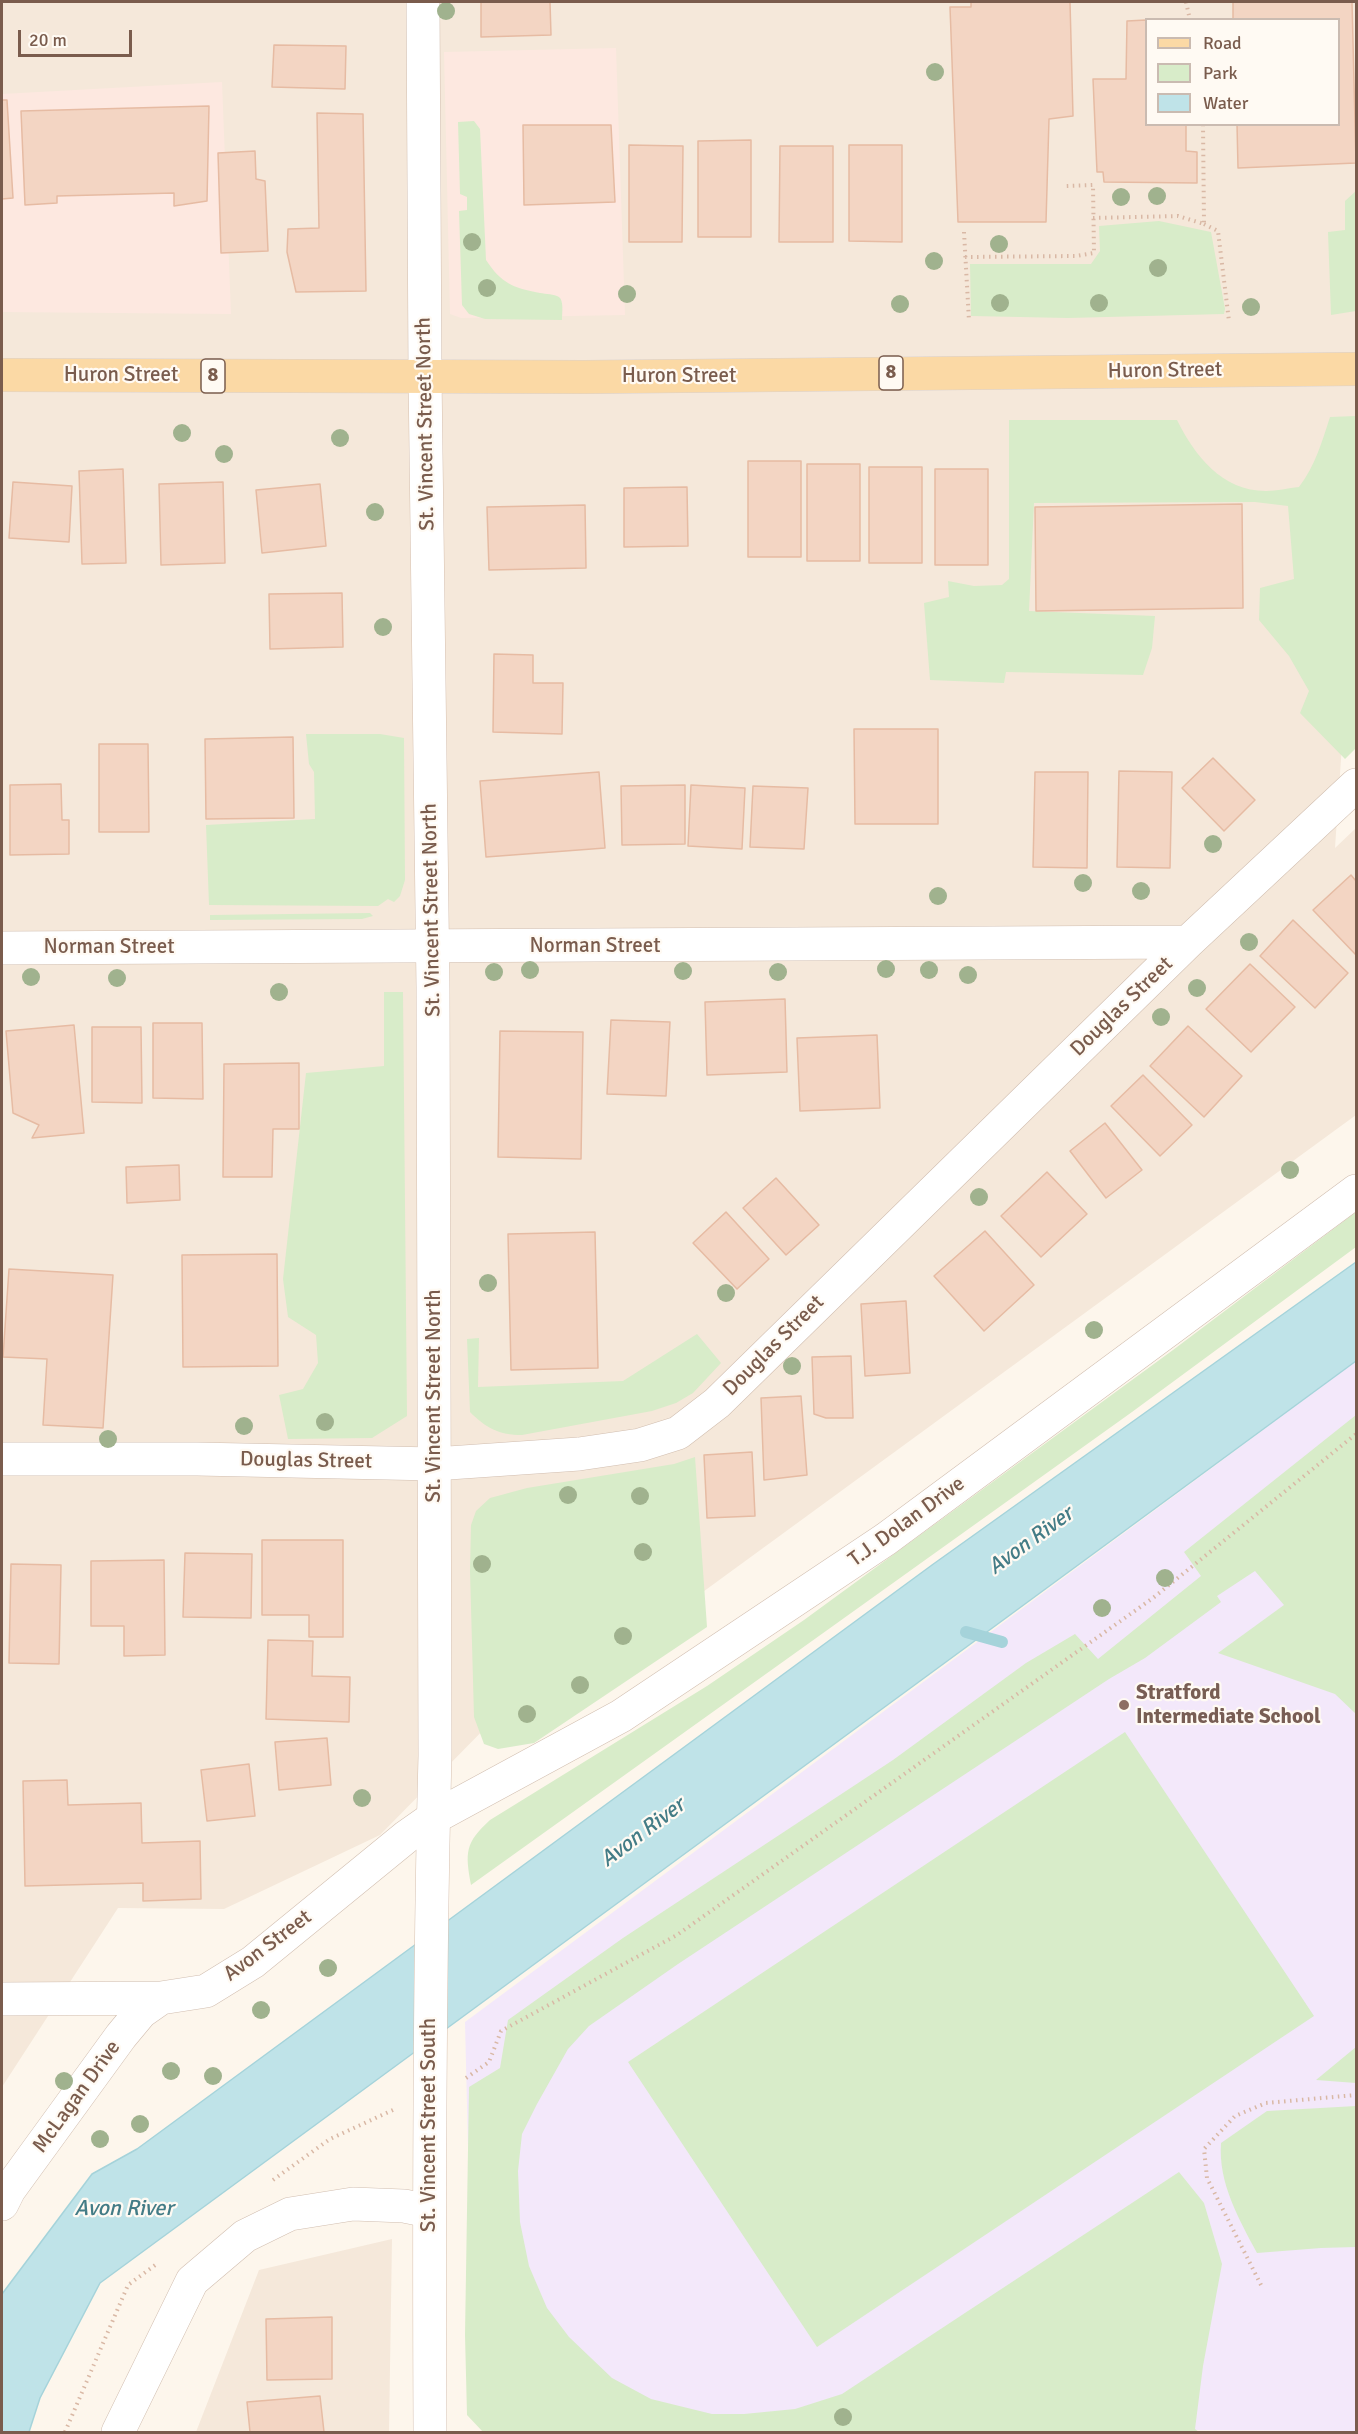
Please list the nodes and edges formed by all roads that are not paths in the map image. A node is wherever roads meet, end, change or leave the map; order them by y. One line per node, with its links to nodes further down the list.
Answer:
1 (423, 2): 4 (street, St. Vincent Street North)
2 (1356, 369): 4 (main road, Huron Street / 8)
3 (2, 375): 4 (main road, Huron Street / 8)
4 (425, 375): 7 (street, St. Vincent Street North)
5 (1356, 785): 6 (street, Douglas Street)
6 (1188, 942): 7 (street, Norman Street); 11 (street, Douglas Street)
7 (432, 946): 8 (street, Norman Street); 11 (street, St. Vincent Street North)
8 (2, 948)
9 (1356, 1191): 12 (street, T.J. Dolan Drive)
10 (2, 1459): 11 (street, Douglas Street)
11 (434, 1464): 12 (street, St. Vincent Street North)
12 (433, 1818): 13 (street, Avon Street); 16 (street, St. Vincent Street South)
13 (161, 1998): 14 (street, Avon Street); 15 (street, McLagan Drive)
14 (2, 1999)
15 (2, 2204)
16 (429, 2211): 17 (street); 18 (street, St. Vincent Street South)
17 (118, 2433)
18 (430, 2433)

